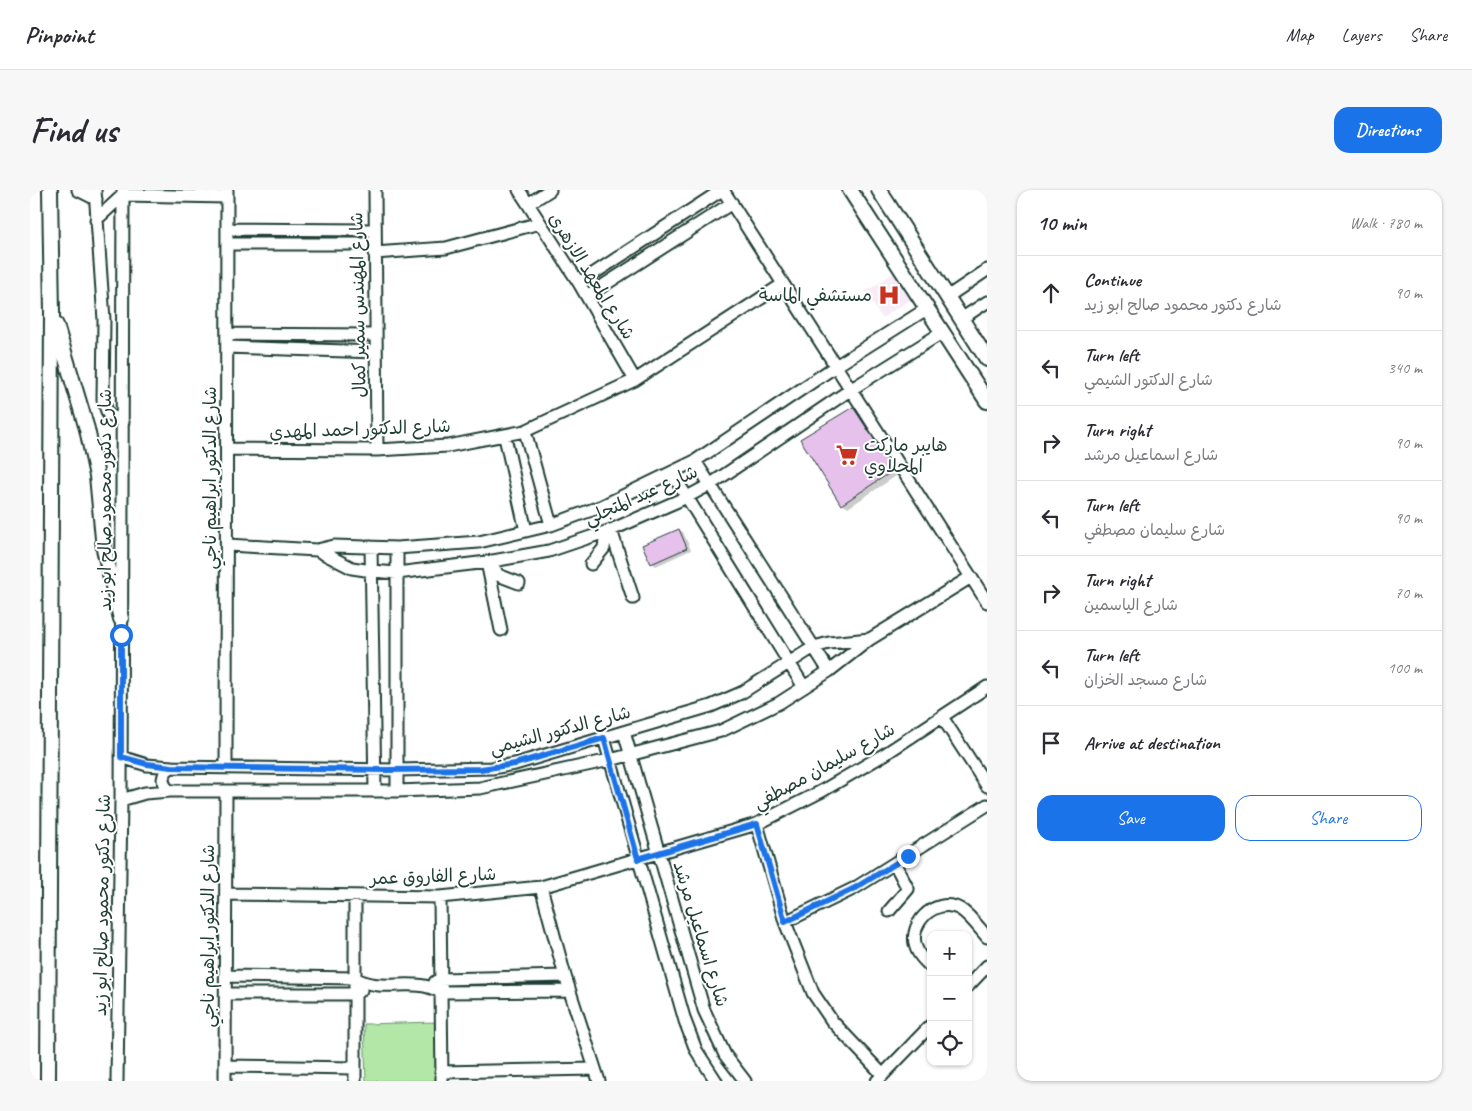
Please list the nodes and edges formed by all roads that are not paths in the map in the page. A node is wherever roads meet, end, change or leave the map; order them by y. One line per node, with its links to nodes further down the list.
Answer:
1 (50, 190): 30 (main road)
2 (78, 190): 9 (street)
3 (375, 190): 19 (street, شارع المهندس سمير كمال)
4 (550, 190): 12 (street)
5 (722, 190): 13 (street); 24 (street)
6 (850, 190): 14 (main road)
7 (521, 191): 12 (street, شارع المعهد الازهرى)
8 (123, 193): 10 (street); 15 (street); 42 (street, شارع دكتور محمود صالح ابو زيد)
9 (95, 194): 15 (street)
10 (227, 194): 18 (street, شارع الدكتور ابراهيم ناجي)
11 (882, 194): 14 (main road); 16 (main road)
12 (528, 204): 17 (street, شارع المعهد الازهرى)
13 (732, 204): 25 (street); 26 (street)
14 (865, 214): 20 (main road)
15 (96, 220): 42 (street)
16 (899, 222): 20 (main road); 27 (main road)
17 (540, 223): 22 (street); 24 (street, شارع المعهد الازهرى)
18 (228, 229): 19 (street); 21 (street, شارع الدكتور ابراهيم ناجي)
19 (375, 230): 22 (street, شارع المهندس سمير كمال)
20 (880, 236): 29 (main road)
21 (228, 244): 22 (street); 33 (street, شارع الدكتور ابراهيم ناجي)
22 (374, 249): 34 (street, شارع المهندس سمير كمال)
23 (987, 270): 27 (street)
24 (579, 283): 26 (street, شارع المعهد الازهرى)
25 (783, 284): 38 (street); 39 (street, شارع الدكتور احمد المهدي)
26 (586, 296): 39 (street, شارع المعهد الازهرى)
27 (947, 297): 31 (main road)
28 (987, 302): 31 (street)
29 (928, 308): 32 (main road); 38 (street, شارع عبد المتجلي)
30 (52, 313): 66 (main road); 121 (main road)
31 (962, 319): 37 (main road)
32 (943, 332): 40 (street, شارع عبد المتجلي); 41 (main road)
33 (227, 334): 34 (street); 35 (street, شارع الدكتور ابراهيم ناجي)
34 (376, 335): 36 (street, شارع المهندس سمير كمال)
35 (227, 347): 36 (street); 45 (street, شارع الدكتور ابراهيم ناجي)
36 (376, 352): 46 (street, شارع المهندس سمير كمال)
37 (987, 358)
38 (836, 366): 40 (street); 47 (street, شارع عبد المتجلي)
39 (635, 380): 43 (street, شارع الدكتور احمد المهدي)
40 (850, 390): 49 (street, شارع عبد المتجلي); 62 (street)
41 (987, 400)
42 (123, 422): 66 (street, شارع دكتور محمود صالح ابو زيد)
43 (526, 431): 44 (street, شارع الدكتور احمد المهدي); 51 (street)
44 (505, 437): 46 (street, شارع الدكتور احمد المهدي); 52 (street)
45 (227, 449): 46 (street, شارع الدكتور احمد المهدي); 54 (street, شارع الدكتور ابراهيم ناجي)
46 (377, 450)
47 (695, 461): 48 (street, شارع عبد المتجلي); 49 (street)
48 (672, 473): 50 (street); 51 (street, شارع عبد المتجلي)
49 (710, 484): 50 (street, شارع عبد المتجلي); 69 (street)
50 (687, 497): 53 (street, شارع عبد المتجلي); 70 (street)
51 (551, 525): 52 (street, شارع عبد المتجلي)
52 (526, 531): 56 (street, شارع عبد المتجلي)
53 (609, 531): 58 (street, شارع عبد المتجلي); 59 (street); 64 (street)
54 (228, 545): 57 (street, شارع عبد المتجلي); 81 (street, شارع الدكتور ابراهيم ناجي)
55 (371, 547): 56 (street, شارع عبد المتجلي); 57 (street, شارع عبد المتجلي); 60 (street)
56 (396, 548): 61 (street)
57 (317, 550): 60 (street, شارع عبد المتجلي)
58 (489, 562): 61 (street, شارع عبد المتجلي); 63 (street); 67 (street)
59 (591, 564)
60 (372, 571): 61 (street, شارع عبد المتجلي); 82 (street)
61 (397, 573): 83 (street)
62 (971, 577): 65 (street); 68 (street, شارع الدكتور الشيمي)
63 (519, 584)
64 (633, 598)
65 (987, 602)
66 (121, 619): 78 (street, شارع دكتور محمود صالح ابو زيد)
67 (501, 630)
68 (870, 639): 69 (street, شارع الدكتور الشيمي); 71 (street, شارع الدكتور الشيمي)
69 (814, 646): 70 (street, شارع الدكتور الشيمي); 71 (street)
70 (789, 663): 72 (street); 75 (street, شارع الدكتور الشيمي)
71 (829, 671): 72 (street, شارع الدكتور الشيمي)
72 (804, 687): 77 (street, شارع الدكتور الشيمي)
73 (987, 687): 74 (street, شارع سليمان مصطفي)
74 (942, 717): 84 (street); 91 (street, شارع سليمان مصطفي)
75 (624, 732): 76 (street, شارع الدكتور الشيمي); 77 (street, شارع اسماعيل مرشد)
76 (604, 738): 79 (street); 83 (street, شارع الدكتور الشيمي)
77 (630, 754): 79 (street, شارع الدكتور الشيمي); 92 (street, شارع اسماعيل مرشد)
78 (121, 757): 80 (street, شارع الدكتور الشيمي); 89 (street, شارع دكتور محمود صالح ابو زيد)
79 (610, 760): 88 (street, شارع الدكتور الشيمي); 93 (street)
80 (172, 767): 81 (street, شارع الدكتور الشيمي); 85 (street)
81 (226, 767): 82 (street, شارع الدكتور الشيمي)
82 (375, 770): 83 (street, شارع الدكتور الشيمي); 87 (street)
83 (397, 770): 88 (street)
84 (987, 786)
85 (170, 791): 86 (street, شارع الدكتور الشيمي); 89 (street, شارع الدكتور الشيمي)
86 (226, 791): 87 (street, شارع الدكتور الشيمي); 96 (street, شارع الدكتور ابراهيم ناجي)
87 (375, 791): 88 (street, شارع الدكتور الشيمي)
88 (397, 791)
89 (121, 800): 122 (street, شارع دكتور محمود صالح ابو زيد)
90 (987, 805): 94 (street)
91 (757, 824): 92 (street, شارع سليمان مصطفي); 100 (street)
92 (658, 854): 93 (street, شارع سليمان مصطفي); 127 (street, شارع اسماعيل مرشد)
93 (638, 859): 95 (street, شارع الفاروق عمر); 126 (street)
94 (894, 864): 99 (street); 100 (street)
95 (541, 887): 98 (street, شارع الفاروق عمر); 105 (street)
96 (226, 894): 97 (street, شارع الفاروق عمر); 104 (street, شارع الدكتور ابراهيم ناجي)
97 (356, 896): 98 (street, شارع الفاروق عمر); 106 (street)
98 (440, 897): 107 (street)
99 (888, 911)
100 (785, 922): 120 (street)
101 (987, 937): 102 (street)
102 (927, 962)
103 (987, 966): 108 (street)
104 (226, 976): 106 (street); 113 (street, شارع الدكتور ابراهيم ناجي)
105 (565, 976): 107 (street); 111 (street)
106 (356, 978): 110 (street); 114 (street)
107 (440, 979): 109 (street); 112 (street)
108 (972, 982)
109 (429, 985): 110 (street); 112 (street)
110 (368, 986): 114 (street)
111 (570, 991): 112 (street); 118 (street)
112 (440, 992): 119 (street)
113 (226, 994): 114 (street); 116 (street, شارع الدكتور ابراهيم ناجي)
114 (355, 994): 117 (street)
115 (927, 1029): 120 (street)
116 (225, 1066): 117 (street); 123 (street, شارع الدكتور ابراهيم ناجي)
117 (355, 1068): 124 (street)
118 (595, 1068): 119 (street); 125 (street)
119 (442, 1077)
120 (880, 1078)
121 (48, 1081)
122 (118, 1081)
123 (225, 1081)
124 (355, 1081)
125 (600, 1081)
126 (716, 1081)
127 (745, 1081)

